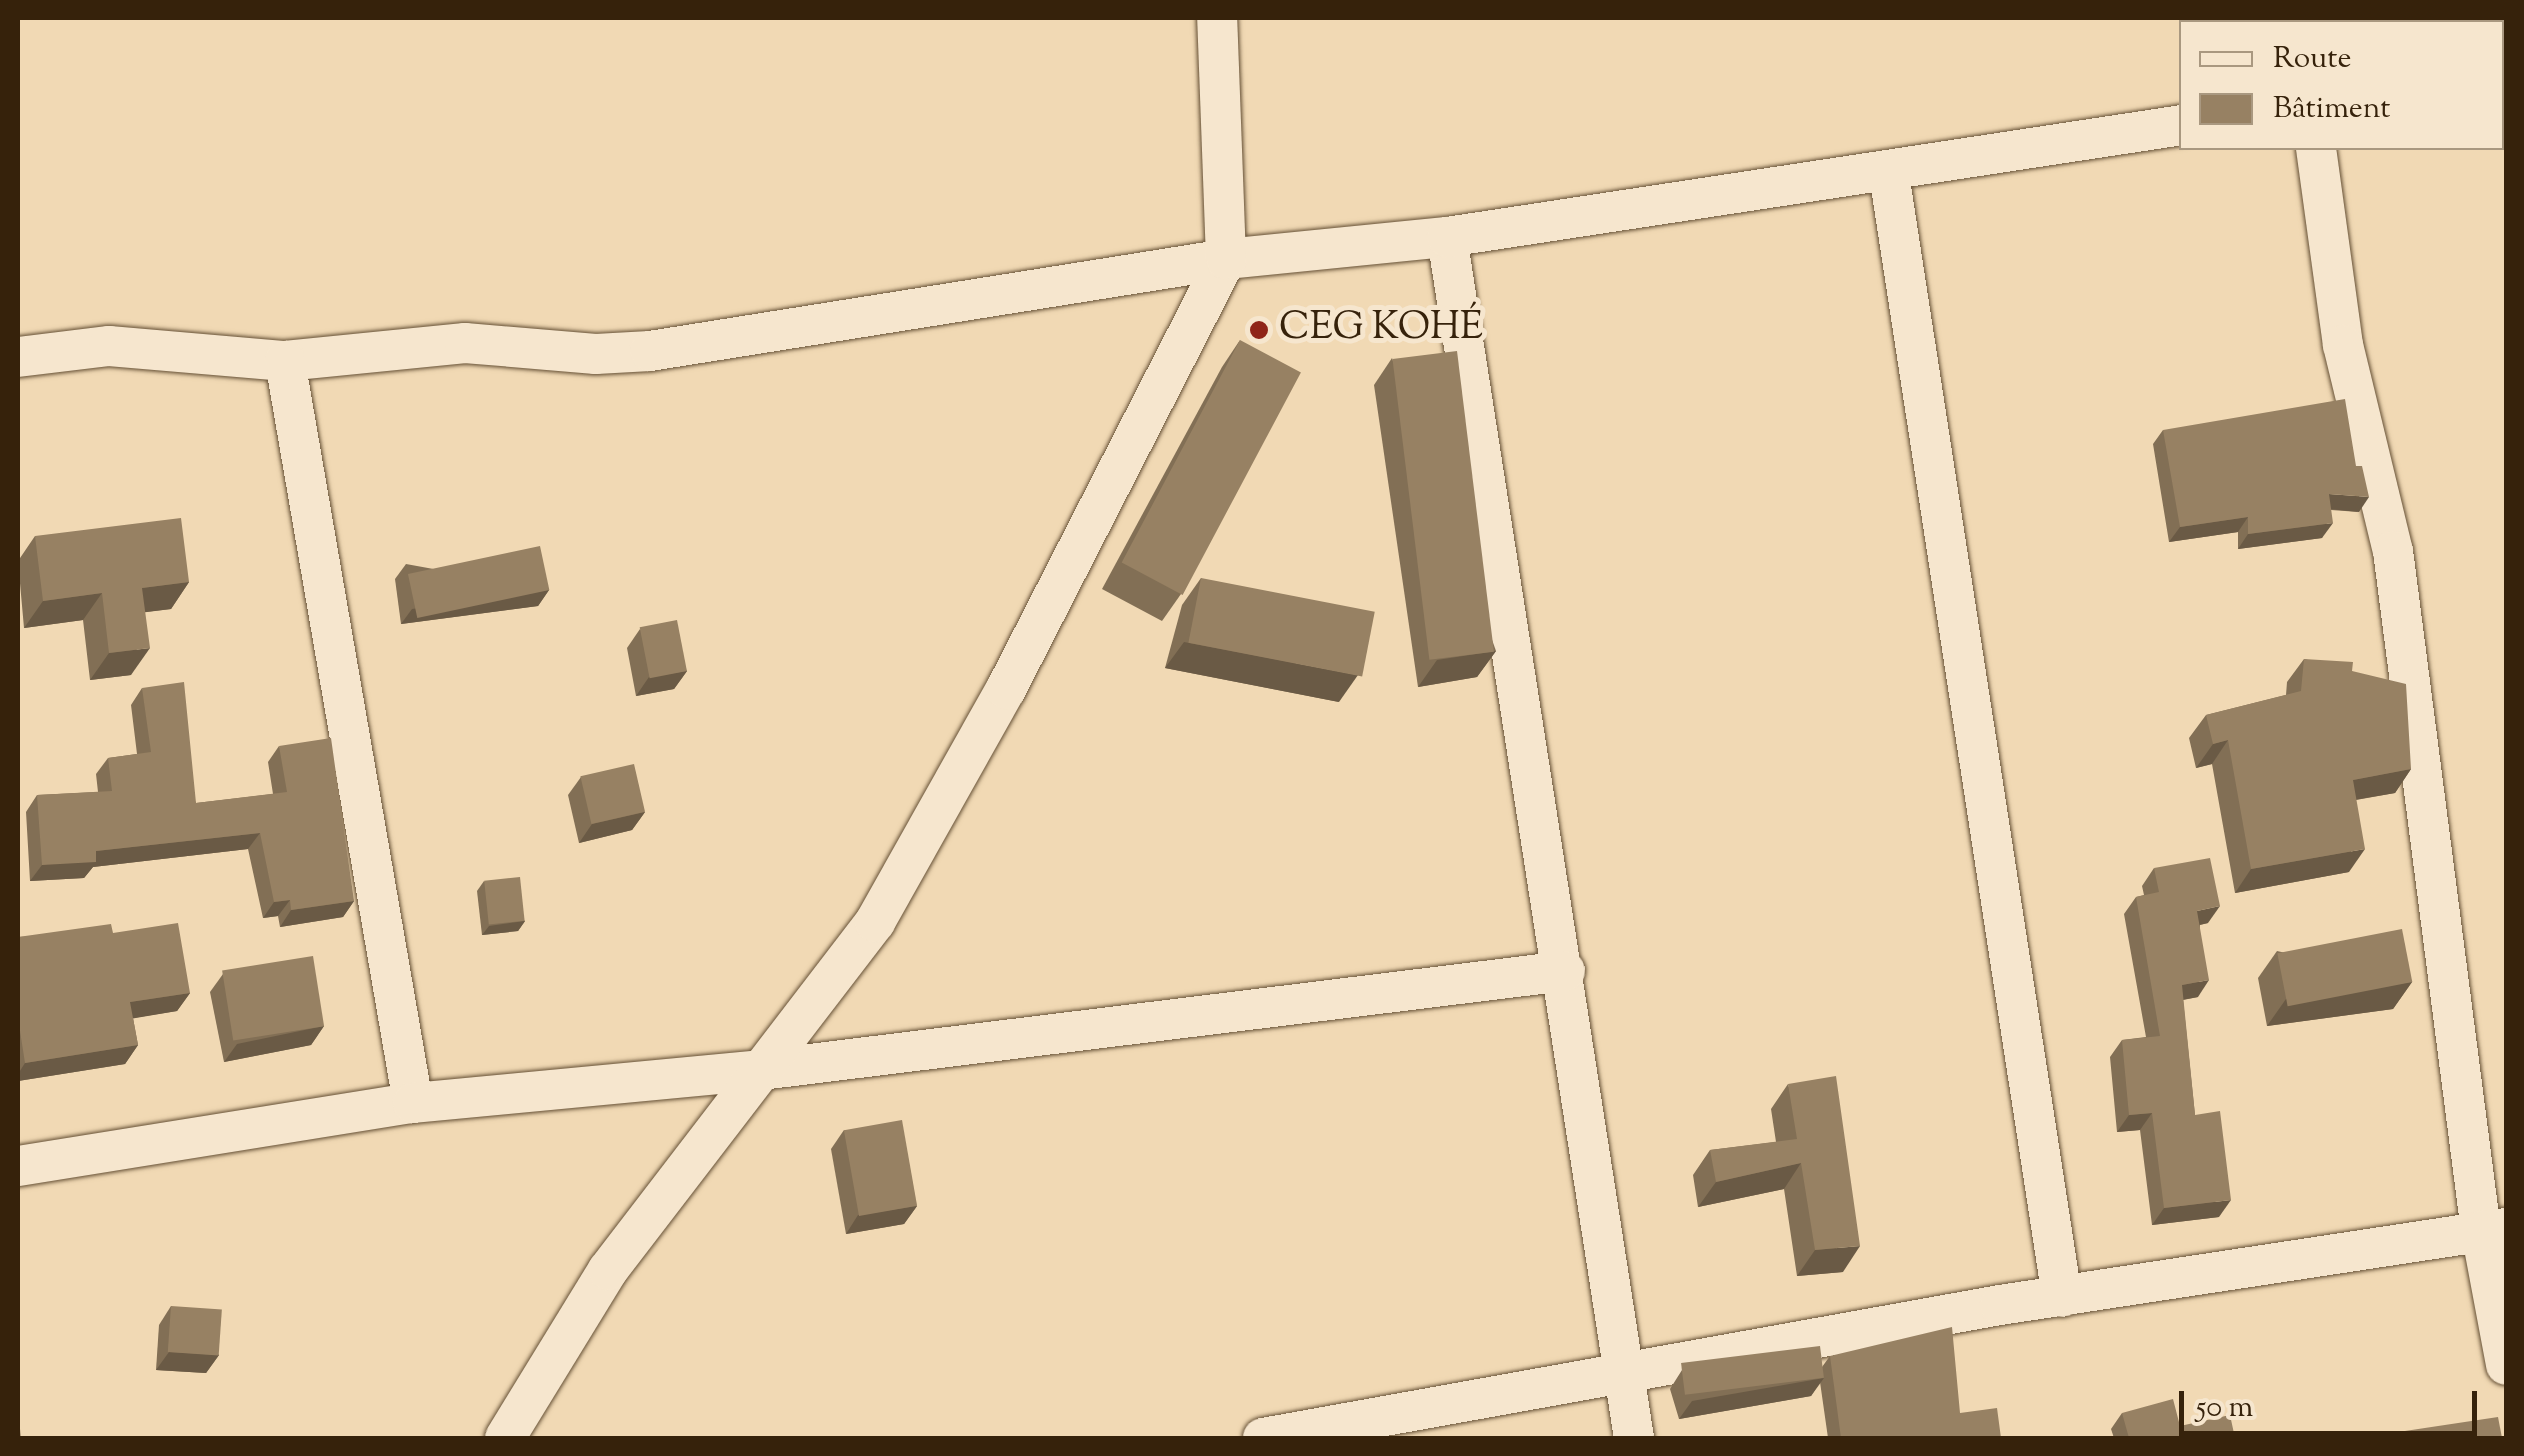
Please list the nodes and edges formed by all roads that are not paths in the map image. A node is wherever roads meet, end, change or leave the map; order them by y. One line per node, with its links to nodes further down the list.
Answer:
1 (1217, 18): 6 (street)
2 (2179, 126): 4 (street)
3 (2316, 150): 13 (street)
4 (1889, 174): 5 (street); 14 (street)
5 (1446, 237): 6 (street); 9 (street)
6 (1226, 259): 8 (street); 10 (street)
7 (18, 357): 8 (street)
8 (285, 362): 11 (street)
9 (1564, 971): 10 (street); 16 (street)
10 (761, 1070): 11 (street); 17 (street)
11 (413, 1103): 12 (street)
12 (18, 1166)
13 (2494, 1230): 14 (street); 15 (street)
14 (2062, 1297): 16 (street)
15 (2506, 1366)
16 (1623, 1372): 18 (street); 19 (street)
17 (505, 1438)
18 (1264, 1438)
19 (1634, 1438)

